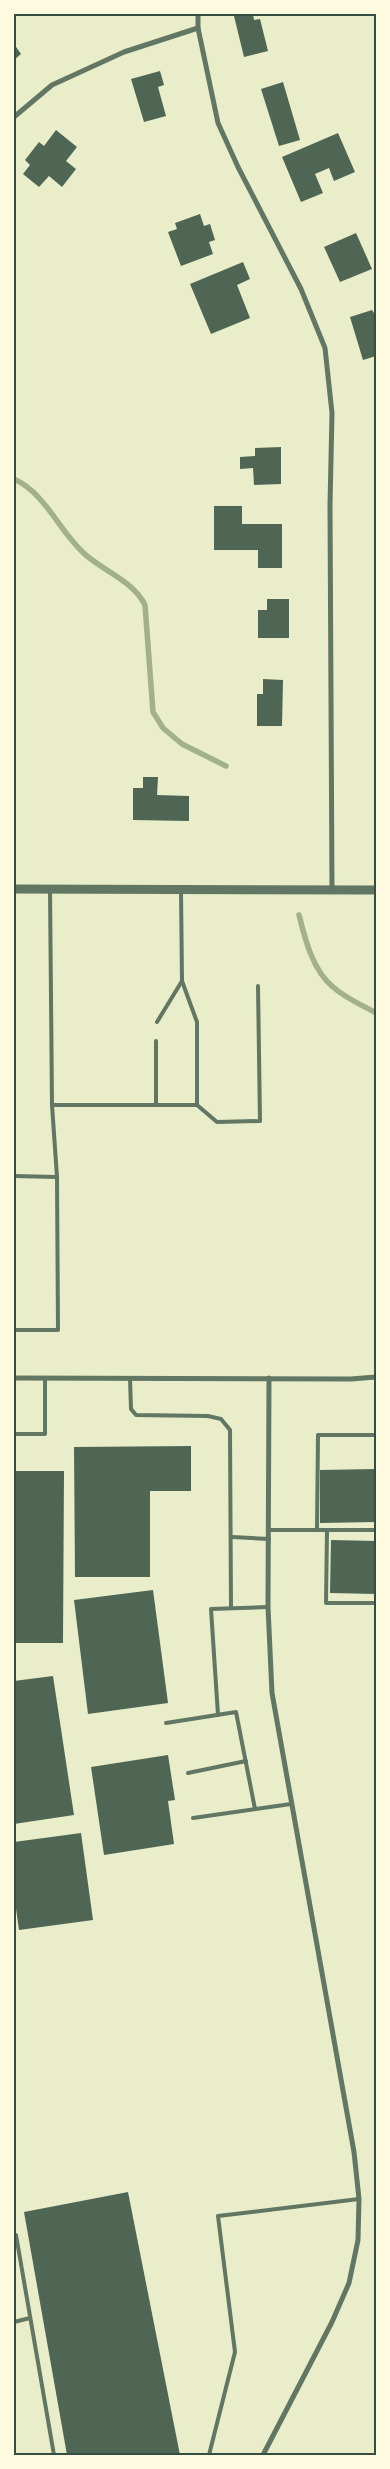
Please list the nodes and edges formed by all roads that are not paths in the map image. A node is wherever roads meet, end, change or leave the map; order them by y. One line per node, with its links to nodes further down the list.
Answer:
1 (198, 14): 2 (street)
2 (198, 28): 3 (street); 7 (street)
3 (14, 117)
4 (14, 889): 5 (street)
5 (50, 889): 6 (street); 13 (lane)
6 (182, 889): 7 (street); 9 (lane)
7 (332, 890): 8 (street)
8 (376, 890)
9 (182, 981): 11 (lane); 15 (lane)
10 (258, 986): 15 (lane)
11 (156, 1022)
12 (156, 1040): 14 (lane)
13 (52, 1105): 14 (lane); 17 (lane)
14 (156, 1105): 15 (lane)
15 (197, 1105)
16 (14, 1176): 17 (lane)
17 (57, 1177): 18 (lane)
18 (14, 1330)
19 (376, 1377): 23 (street)
20 (14, 1378): 21 (street)
21 (45, 1378): 22 (street); 24 (lane)
22 (130, 1378): 23 (street); 30 (lane)
23 (270, 1378): 26 (street)
24 (14, 1434)
25 (376, 1435): 27 (lane)
26 (269, 1530): 27 (lane); 31 (street)
27 (317, 1530): 28 (lane)
28 (326, 1530): 29 (lane); 32 (lane)
29 (376, 1530)
30 (232, 1537): 31 (lane); 34 (lane)
31 (269, 1539): 33 (street)
32 (376, 1603)
33 (268, 1607): 34 (lane); 39 (street)
34 (231, 1608): 35 (lane)
35 (218, 1715): 36 (lane); 37 (lane)
36 (166, 1723)
37 (246, 1761): 38 (lane); 40 (lane)
38 (188, 1773)
39 (291, 1804): 40 (lane); 42 (street)
40 (255, 1809): 41 (lane)
41 (194, 1818)
42 (359, 2199): 47 (lane); 48 (street)
43 (16, 2235): 44 (lane)
44 (30, 2318): 45 (lane); 46 (lane)
45 (14, 2322)
46 (54, 2455)
47 (209, 2455)
48 (263, 2455)

